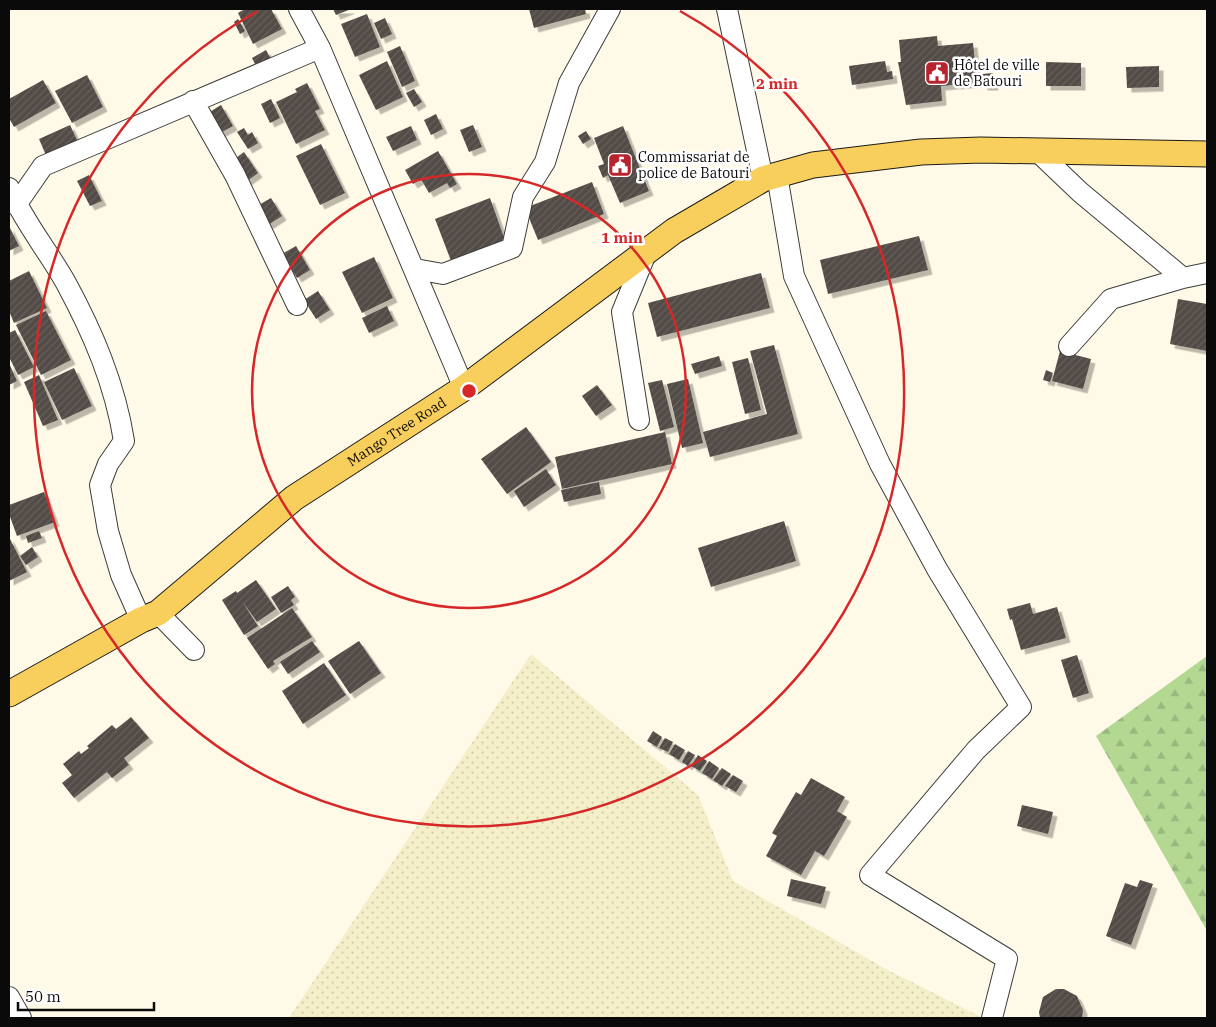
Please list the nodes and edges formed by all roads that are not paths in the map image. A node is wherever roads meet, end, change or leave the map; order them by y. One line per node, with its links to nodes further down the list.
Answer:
1 (298, 9): 4 (street)
2 (610, 9): 11 (street)
3 (727, 9): 8 (street)
4 (320, 48): 5 (street); 11 (street)
5 (193, 101): 9 (street); 14 (street)
6 (1037, 151): 7 (main road, Mango Tree Road); 8 (main road, Mango Tree Road); 13 (street)
7 (1207, 154)
8 (770, 177): 10 (main road, Mango Tree Road); 23 (street)
9 (13, 196): 18 (street)
10 (647, 251): 16 (main road, Mango Tree Road); 17 (street)
11 (415, 269): 16 (street)
12 (1207, 273): 13 (street)
13 (1183, 278): 15 (street)
14 (297, 305)
15 (1069, 346)
16 (464, 388): 18 (main road, Mango Tree Road)
17 (639, 420)
18 (150, 616): 19 (street); 20 (main road, Mango Tree Road)
19 (194, 650)
20 (9, 694)
21 (9, 997): 22 (street)
22 (21, 1018)
23 (992, 1018)

